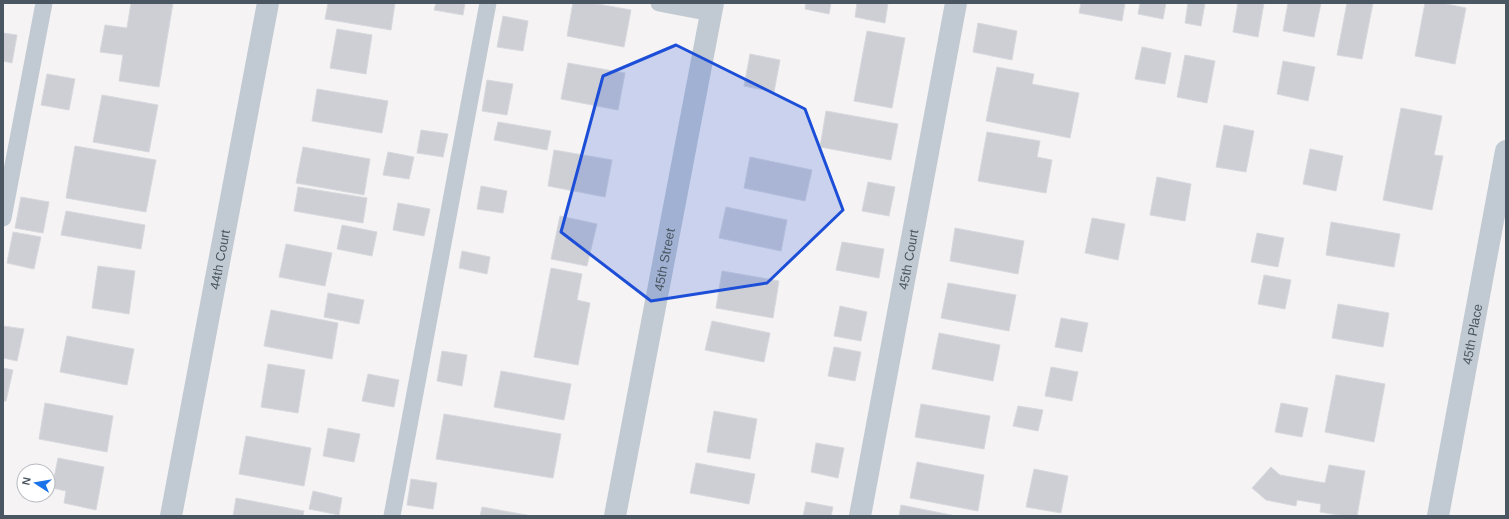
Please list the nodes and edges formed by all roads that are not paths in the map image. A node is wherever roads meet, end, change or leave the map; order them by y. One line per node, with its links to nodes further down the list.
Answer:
1 (44, 3): 8 (lane)
2 (268, 3): 9 (street, 44th Court)
3 (488, 3): 10 (lane)
4 (659, 3): 6 (lane)
5 (956, 3): 12 (street, 45th Court)
6 (712, 8): 11 (street, 45th Street)
7 (1506, 151): 13 (street, 45th Place)
8 (3, 218)
9 (170, 516)
10 (392, 516)
11 (615, 516)
12 (860, 516)
13 (1438, 516)

